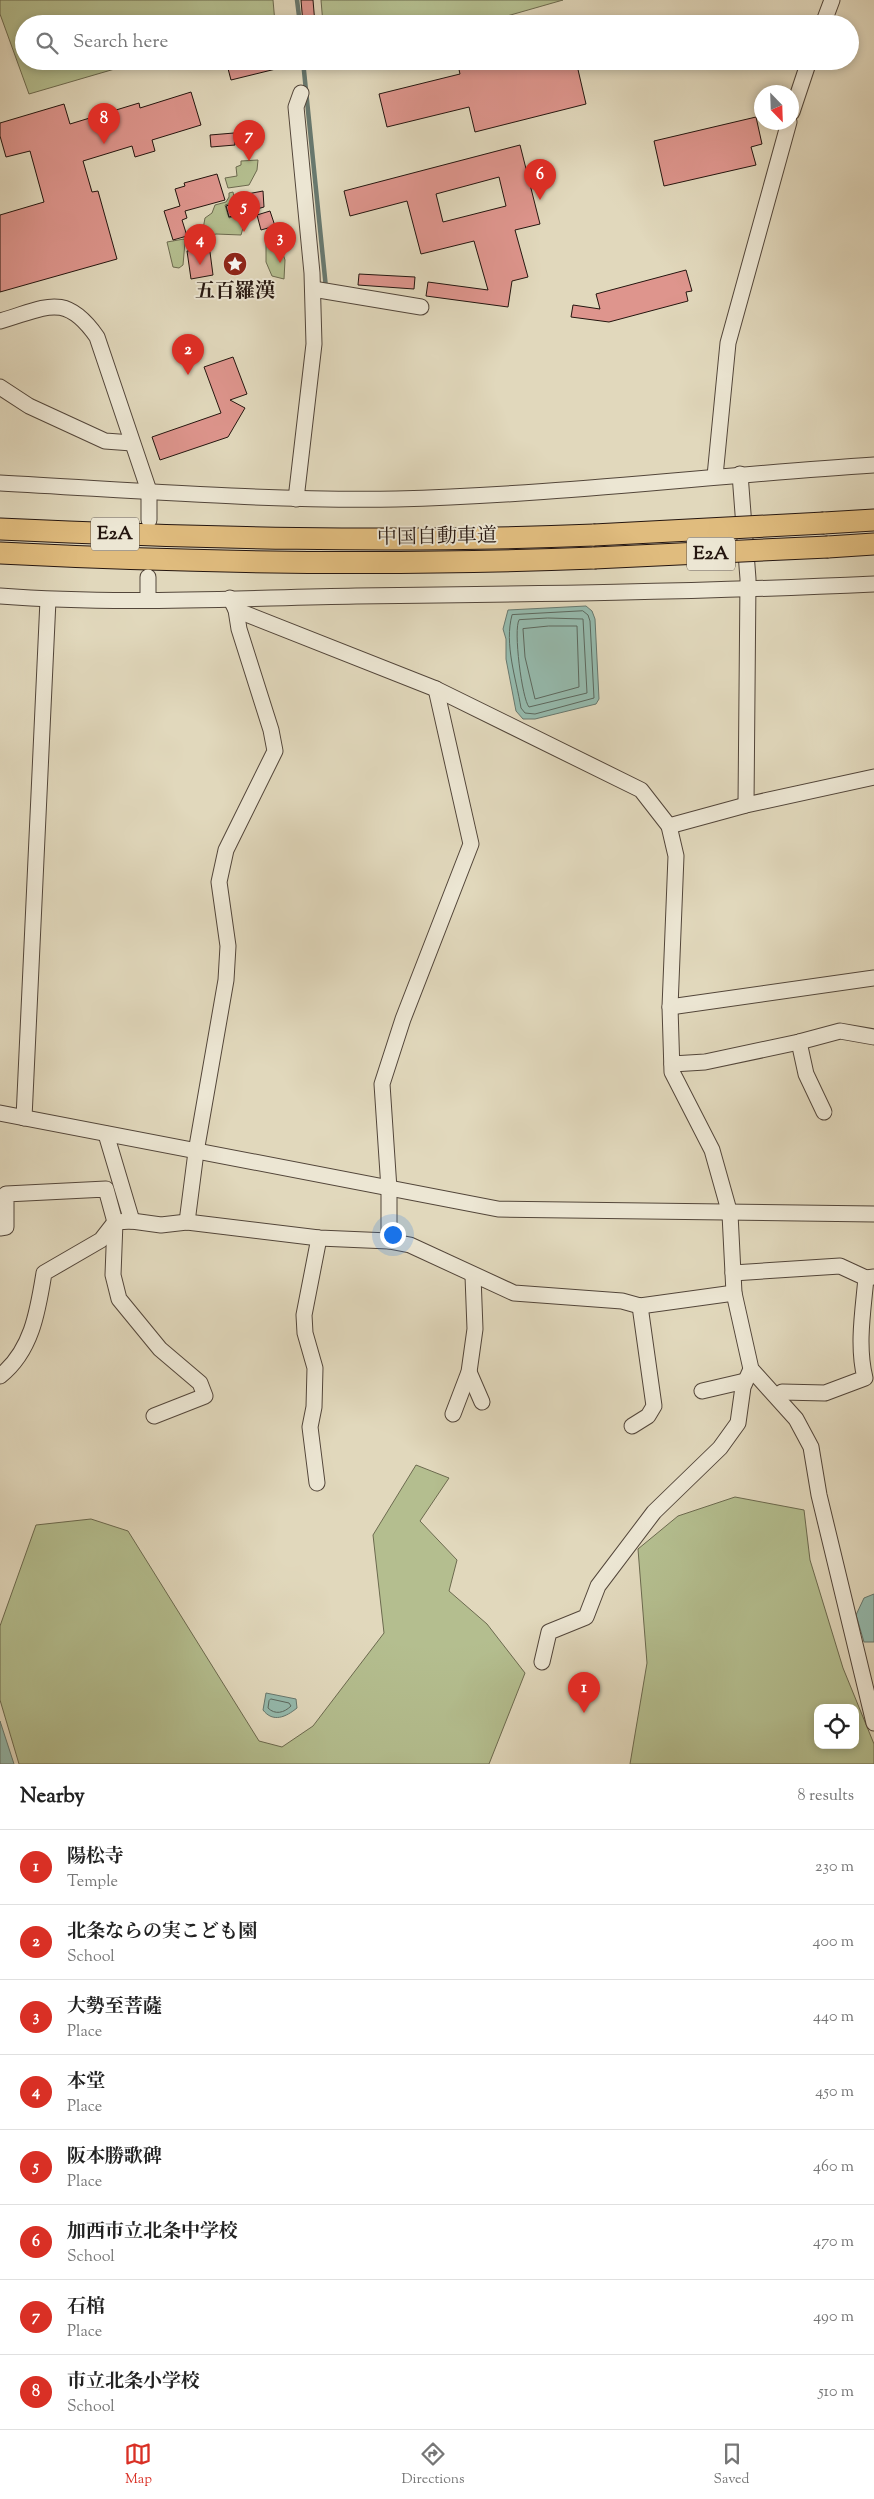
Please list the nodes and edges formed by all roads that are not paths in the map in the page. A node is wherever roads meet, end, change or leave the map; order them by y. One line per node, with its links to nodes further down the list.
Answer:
1 (832, 0): 2 (street)
2 (826, 15)
3 (806, 70): 4 (street)
4 (799, 91)
5 (301, 93): 7 (street)
6 (787, 130): 14 (street)
7 (313, 289): 8 (street); 17 (street)
8 (421, 307)
9 (0, 321): 11 (street)
10 (0, 386): 11 (street)
11 (132, 443): 16 (street)
12 (874, 465): 13 (street)
13 (740, 474): 14 (street); 25 (street)
14 (715, 476): 17 (street)
15 (0, 483): 16 (street)
16 (148, 490): 17 (street); 18 (street)
17 (296, 499)
18 (149, 520)
19 (874, 520): 20 (highway, 中国自動車道 / E2A, bridge)
20 (0, 529)
21 (874, 544): 22 (highway, 中国自動車道 / E2A, bridge)
22 (0, 554)
23 (148, 577): 28 (street)
24 (874, 584): 25 (street)
25 (748, 590): 29 (street); 32 (street)
26 (0, 596): 27 (street)
27 (48, 600): 28 (street); 41 (street)
28 (148, 600): 29 (street)
29 (233, 604): 30 (street); 43 (street)
30 (436, 689): 33 (street); 44 (street)
31 (874, 777): 32 (street)
32 (746, 805): 33 (street)
33 (669, 826): 35 (street)
34 (874, 978): 35 (street)
35 (670, 1007): 38 (street)
36 (874, 1037): 37 (street)
37 (799, 1042): 38 (street); 39 (street)
38 (672, 1064): 45 (street)
39 (824, 1112)
40 (0, 1113): 41 (street)
41 (24, 1118): 42 (street)
42 (106, 1134): 43 (street); 47 (street)
43 (196, 1152): 44 (street); 49 (street)
44 (389, 1189): 45 (street); 52 (street)
45 (730, 1214): 46 (street); 53 (street)
46 (874, 1214)
47 (132, 1221): 48 (street); 49 (street)
48 (115, 1222): 50 (street); 60 (street); 65 (street)
49 (187, 1222): 51 (street)
50 (0, 1228)
51 (319, 1238): 52 (street); 67 (street)
52 (389, 1242): 54 (street)
53 (733, 1273): 55 (street); 56 (street)
54 (473, 1276): 57 (street); 58 (street)
55 (870, 1278): 62 (street)
56 (734, 1293): 57 (street); 59 (street)
57 (640, 1306): 66 (street)
58 (469, 1372): 63 (street); 64 (street)
59 (748, 1375): 61 (street); 62 (street); 68 (street)
60 (0, 1376)
61 (702, 1391)
62 (777, 1396): 69 (street)
63 (482, 1402)
64 (453, 1414)
65 (154, 1416)
66 (632, 1426)
67 (317, 1483)
68 (542, 1662)
69 (874, 1723)

